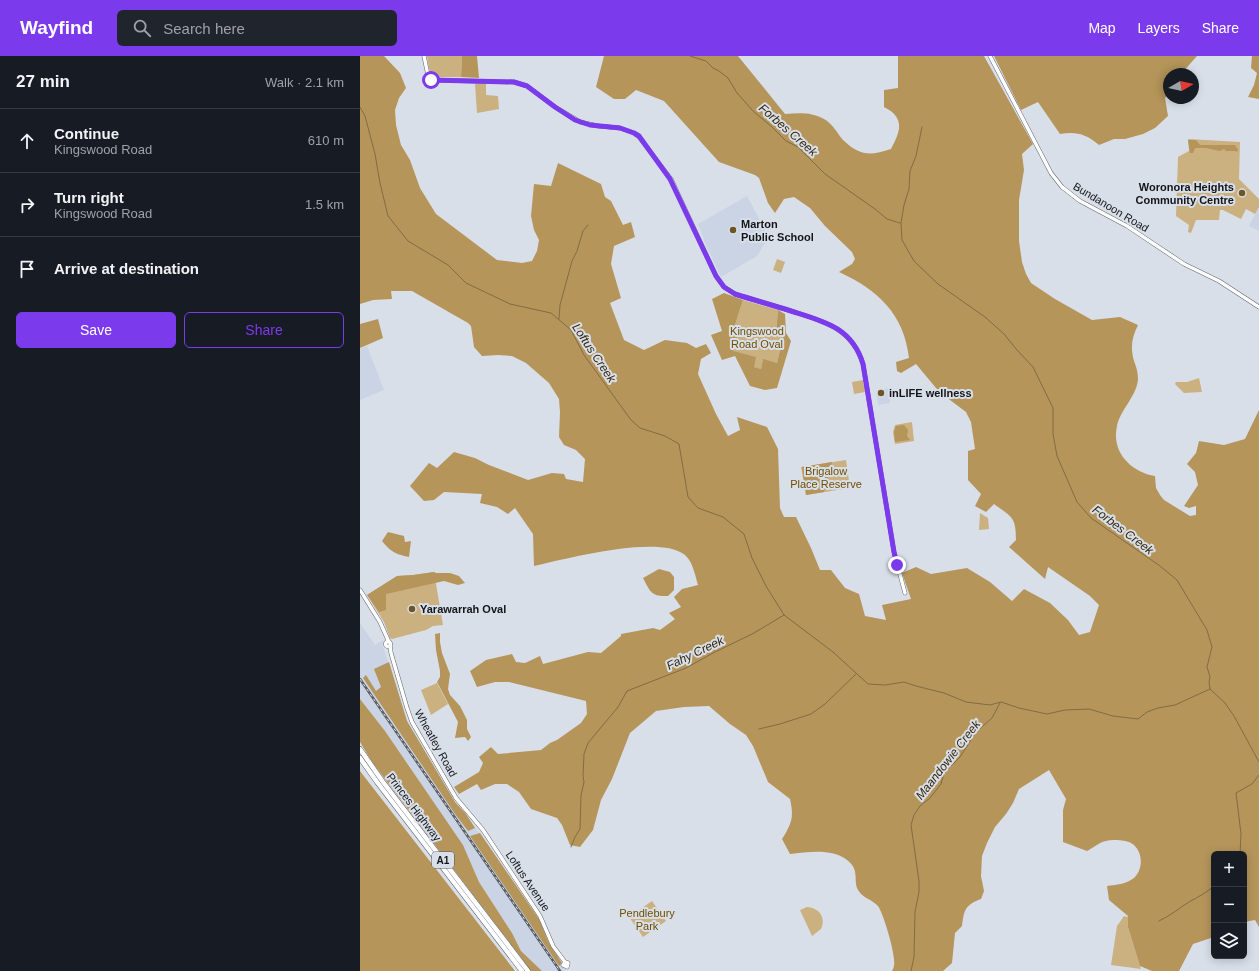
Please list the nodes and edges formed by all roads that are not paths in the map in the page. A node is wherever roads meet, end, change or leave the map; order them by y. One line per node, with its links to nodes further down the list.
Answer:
1 (424, 56): 5 (street)
2 (990, 56): 3 (street, Bundanoon Road)
3 (1259, 307)
4 (360, 590): 8 (street, Wheatley Road)
5 (905, 593)
6 (360, 749): 10 (highway, Princes Highway / A1)
7 (360, 758): 9 (highway, Princes Highway / A1)
8 (470, 814): 11 (street, Loftus Avenue)
9 (522, 971)
10 (528, 971)
11 (570, 971)

